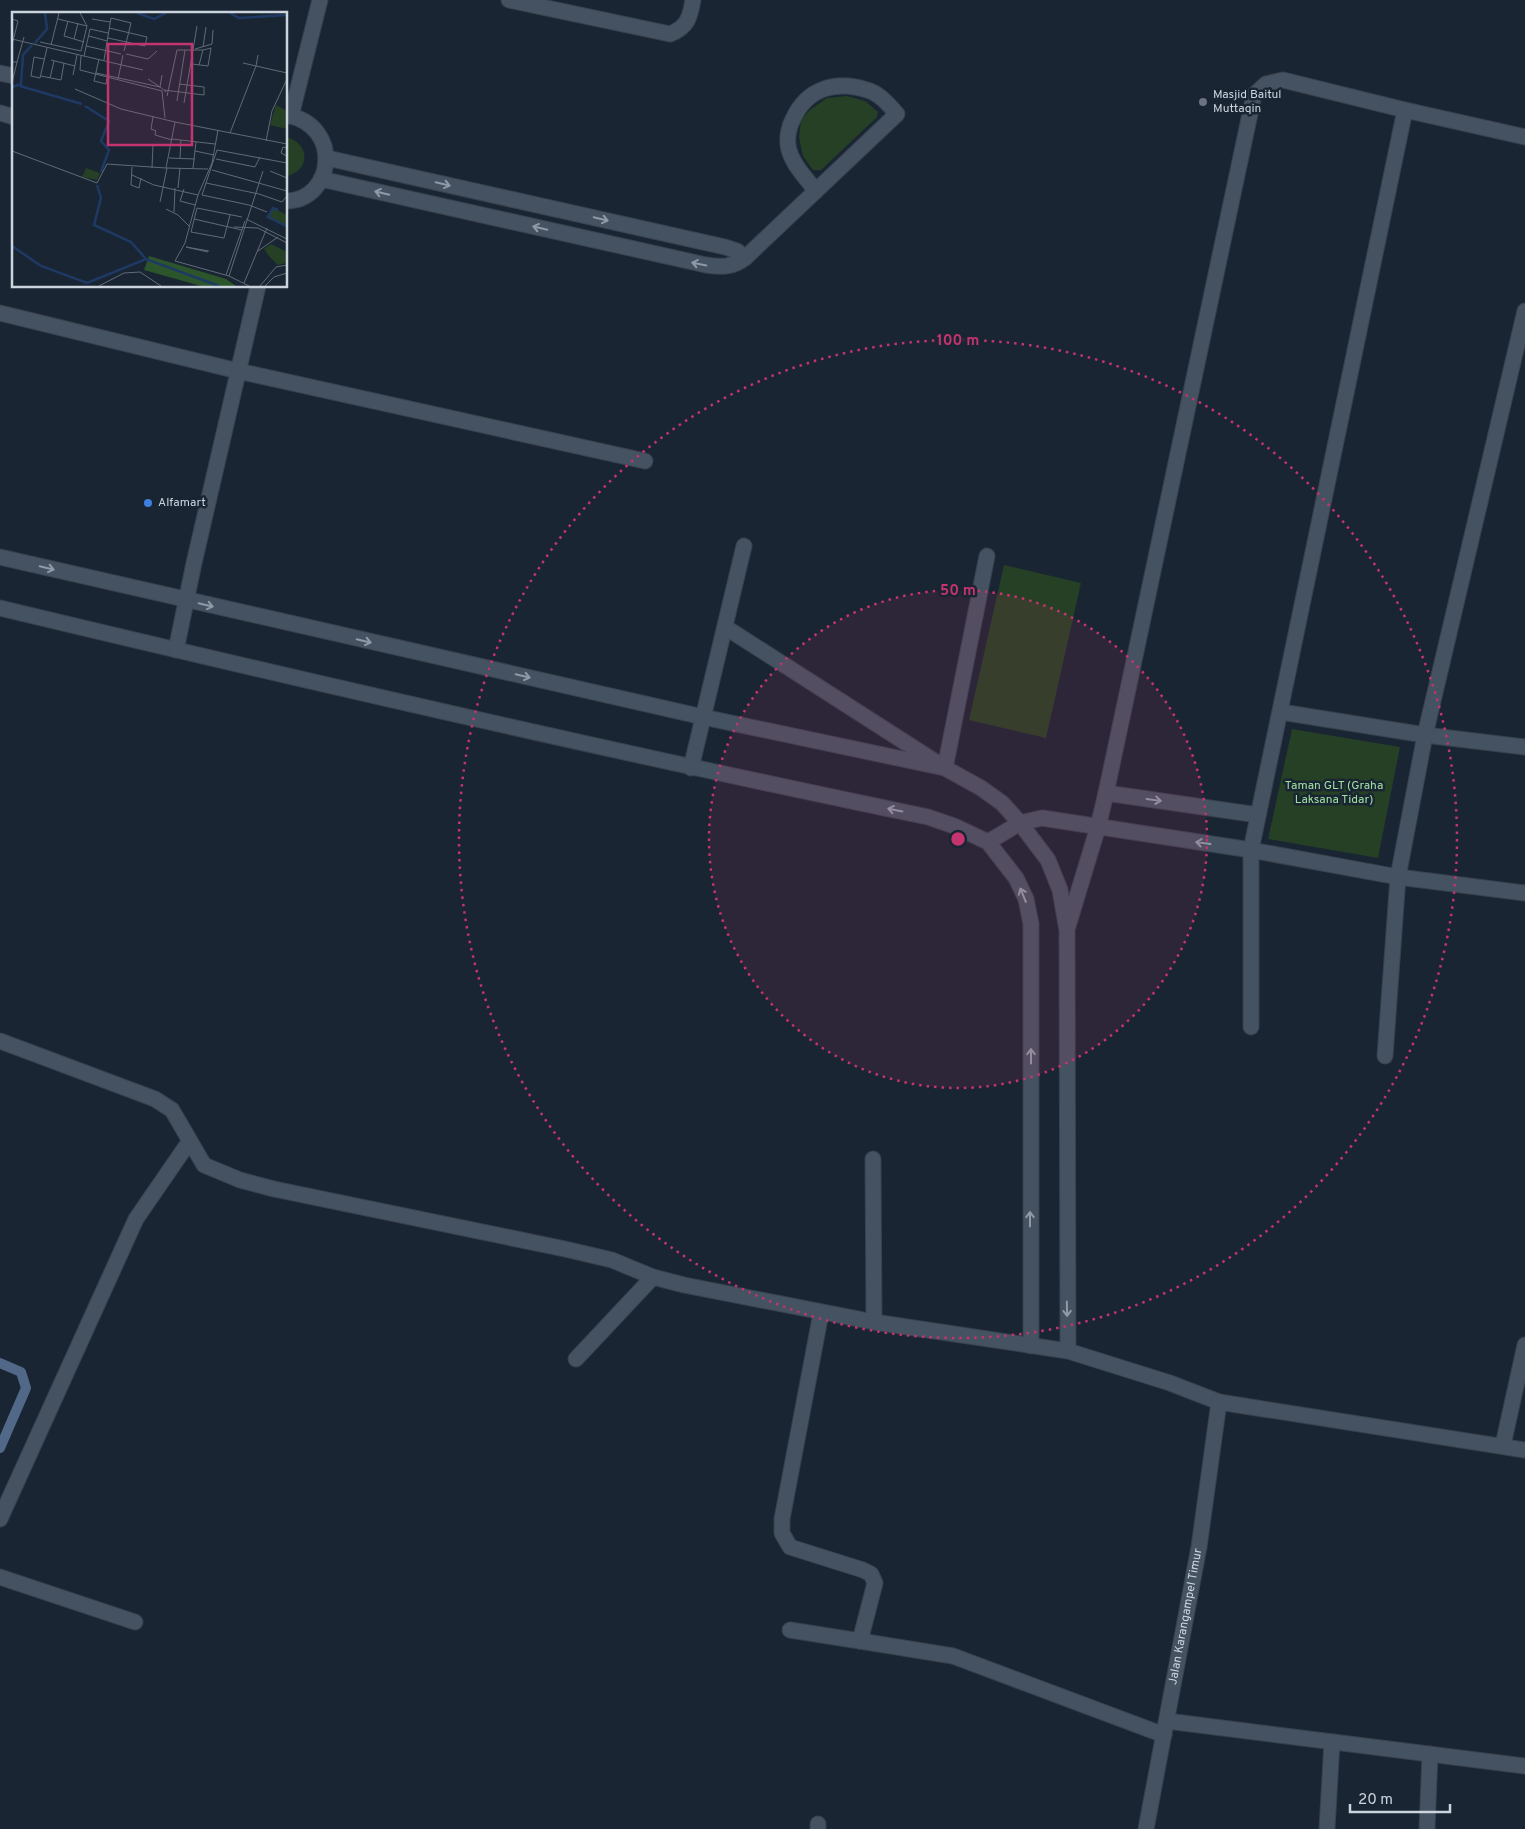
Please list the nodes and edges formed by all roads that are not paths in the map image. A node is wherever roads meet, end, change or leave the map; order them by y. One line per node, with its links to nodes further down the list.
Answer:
1 (320, 0): 5 (street)
2 (508, 0): 3 (street)
3 (693, 0)
4 (1405, 110): 6 (street); 25 (street); 31 (street)
5 (289, 116): 7 (street)
6 (1525, 137)
7 (327, 158): 8 (street); 11 (street, one-way to 11)
8 (321, 179): 10 (street); 11 (street, one-way to 8)
9 (816, 191): 9 (street); 11 (street)
10 (288, 201)
11 (745, 258)
12 (258, 288): 16 (street)
13 (1525, 311): 15 (street)
14 (0, 313): 16 (street)
15 (1521, 351): 27 (street)
16 (238, 371): 17 (street); 21 (street)
17 (645, 461)
18 (744, 546): 23 (street)
19 (987, 556): 30 (street)
20 (0, 557): 21 (street, one-way to 21)
21 (186, 601): 24 (street); 26 (street, one-way to 26)
22 (0, 608): 24 (street)
23 (726, 627): 26 (street); 30 (street)
24 (176, 650): 29 (street)
25 (1281, 712): 27 (street); 32 (street)
26 (703, 717): 29 (street); 30 (street)
27 (1425, 735): 28 (street); 37 (street)
28 (1525, 747)
29 (691, 768): 35 (street, one-way to 29)
30 (945, 768): 33 (street)
31 (1106, 793): 32 (street, one-way to 32); 34 (street)
32 (1258, 815): 36 (street)
33 (1020, 822): 34 (street); 35 (street); 39 (street)
34 (1098, 827): 36 (street, one-way to 34); 39 (street)
35 (988, 842): 49 (street, one-way to 35)
36 (1251, 850): 37 (street); 40 (street)
37 (1398, 877): 38 (street); 42 (street)
38 (1525, 893)
39 (1067, 930): 50 (street, one-way to 50)
40 (1251, 1027)
41 (0, 1041): 43 (street)
42 (1385, 1056)
43 (189, 1142): 45 (street); 55 (street)
44 (874, 1159): 47 (street)
45 (653, 1277): 46 (street); 51 (street)
46 (821, 1312): 47 (street); 59 (street)
47 (874, 1322): 49 (street)
48 (1525, 1345): 53 (street)
49 (1031, 1346): 50 (street)
50 (1068, 1351): 52 (street)
51 (576, 1359)
52 (1220, 1402): 53 (street); 60 (street, Jalan Karangampel Timur)
53 (1503, 1446): 54 (street)
54 (1525, 1450)
55 (0, 1519)
56 (0, 1577): 57 (street)
57 (135, 1622)
58 (790, 1630): 59 (street)
59 (860, 1641): 60 (street)
60 (1166, 1728): 61 (street); 64 (street, Jalan Karangampel Timur)
61 (1332, 1742): 62 (street); 65 (street)
62 (1430, 1754): 63 (street); 66 (street)
63 (1525, 1766)
64 (1146, 1829)
65 (1327, 1829)
66 (1427, 1829)

